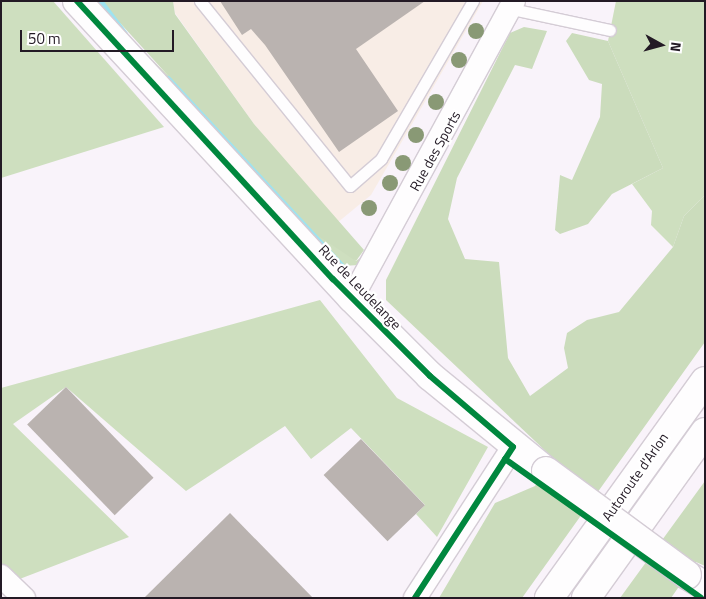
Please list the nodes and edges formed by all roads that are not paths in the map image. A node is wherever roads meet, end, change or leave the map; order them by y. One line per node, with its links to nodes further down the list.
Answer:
1 (77, 1): 6 (main road, Rue de Leudelange)
2 (200, 1): 3 (lane)
3 (473, 1)
4 (513, 5): 5 (lane); 6 (street, Rue des Sports)
5 (610, 30)
6 (352, 298): 9 (main road, Rue de Leudelange)
7 (705, 381): 14 (main road, Autoroute d'Arlon)
8 (705, 432): 15 (main road)
9 (514, 447): 11 (main road, Rue de Leudelange, bridge); 13 (street)
10 (1, 576): 12 (street)
11 (696, 581)
12 (24, 598)
13 (415, 598)
14 (549, 598)
15 (586, 598)

